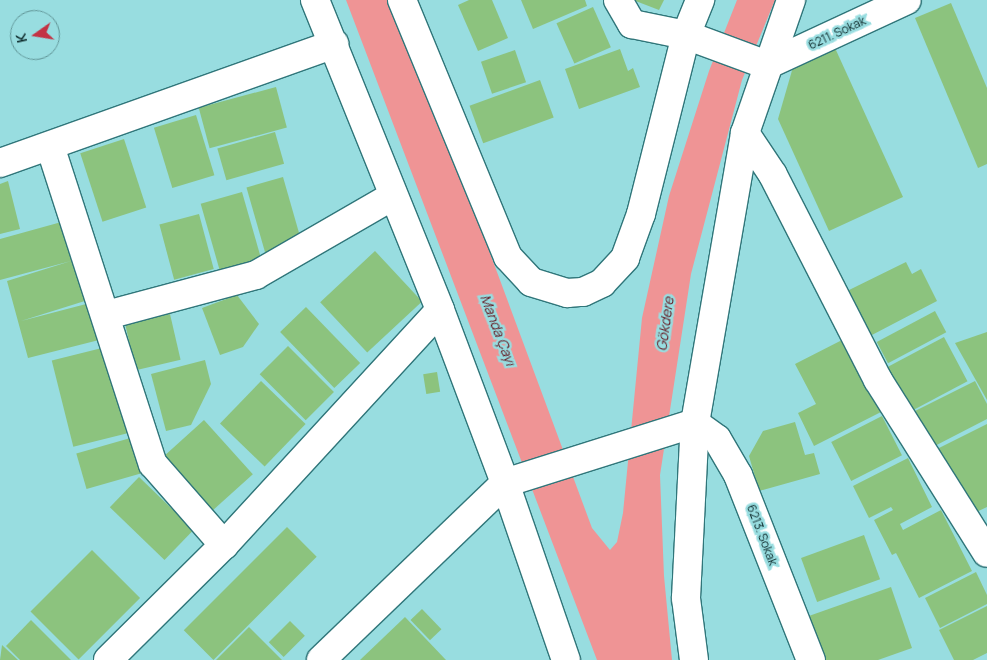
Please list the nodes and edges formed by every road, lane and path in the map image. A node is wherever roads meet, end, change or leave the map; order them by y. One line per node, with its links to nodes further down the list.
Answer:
1 (315, 0): 8 (street)
2 (402, 0): 7 (street)
3 (618, 0): 7 (street)
4 (700, 0): 7 (street)
5 (791, 0): 9 (street)
6 (907, 0): 9 (street, 6211. Sokak)
7 (686, 35): 9 (street)
8 (334, 44): 11 (street); 13 (street)
9 (760, 63): 10 (street)
10 (744, 133): 16 (street); 19 (street)
11 (50, 146): 12 (street); 15 (street)
12 (0, 163)
13 (393, 196): 14 (street); 15 (street)
14 (440, 310): 17 (street); 18 (street)
15 (107, 315): 18 (street)
16 (684, 426): 17 (street); 23 (street); 24 (street, 6213. Sokak)
17 (512, 481): 21 (street); 22 (street)
18 (224, 545): 20 (street)
19 (987, 553)
20 (108, 660)
21 (321, 660)
22 (566, 660)
23 (694, 660)
24 (811, 660)

